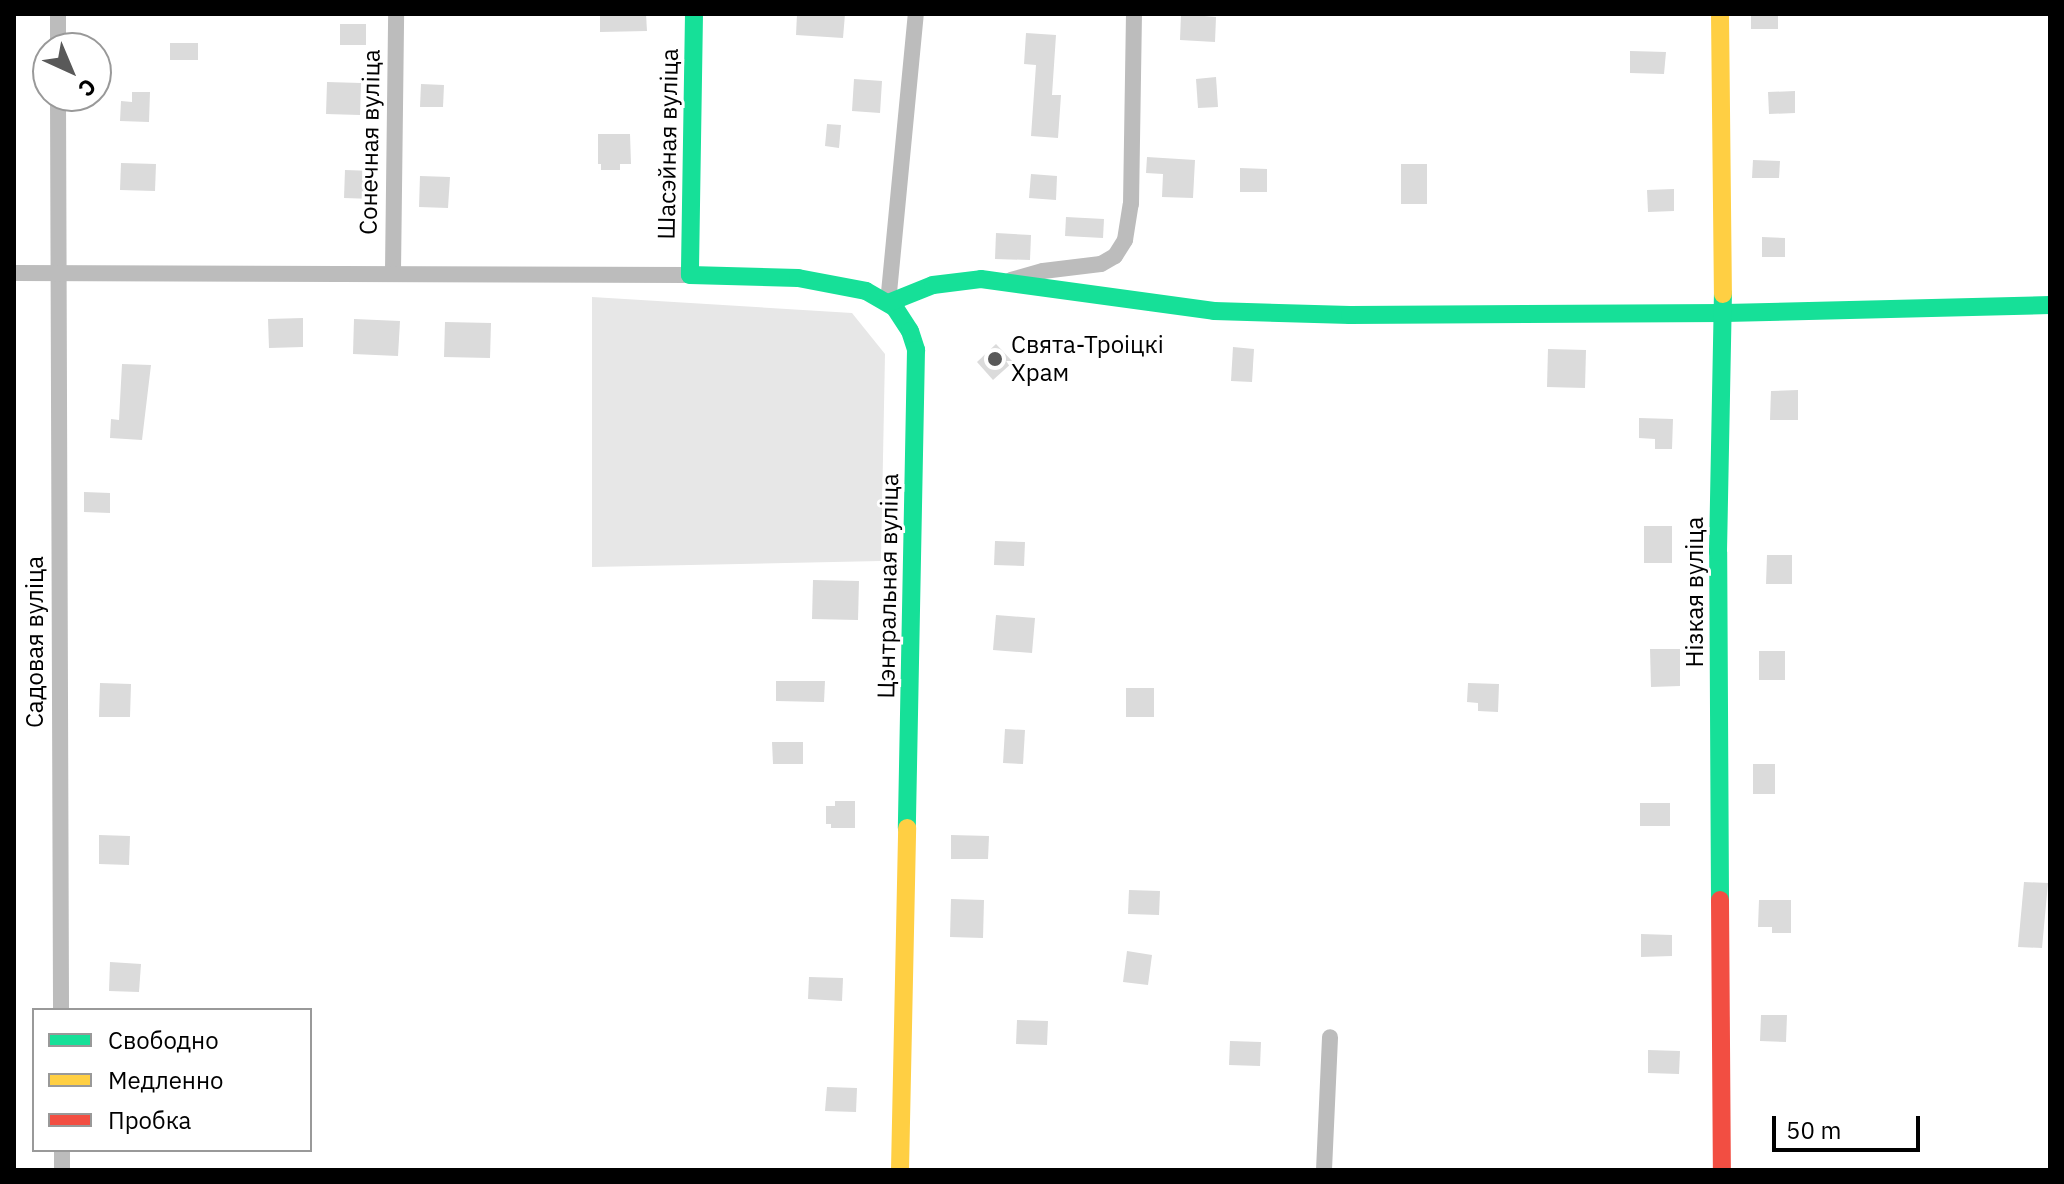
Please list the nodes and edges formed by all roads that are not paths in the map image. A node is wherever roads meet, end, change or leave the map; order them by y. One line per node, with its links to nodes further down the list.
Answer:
1 (396, 14): 7 (street, Сонечная вуліца)
2 (694, 14): 10 (street, Шасэйная вуліца)
3 (916, 14): 12 (street)
4 (1134, 14): 11 (street)
5 (1720, 14): 14 (street, Нізкая вуліца)
6 (58, 112): 9 (street, Садовая вуліца)
7 (393, 271): 9 (street); 10 (street)
8 (14, 273): 9 (street)
9 (58, 275): 15 (street, Садовая вуліца)
10 (690, 275): 12 (street)
11 (1008, 281): 12 (street); 14 (street)
12 (888, 303): 17 (street, Цэнтральная вуліца)
13 (2050, 305): 14 (street)
14 (1725, 313): 19 (street, Нізкая вуліца)
15 (61, 1008)
16 (1330, 1037): 18 (street)
17 (900, 1170)
18 (1324, 1170)
19 (1722, 1170)

